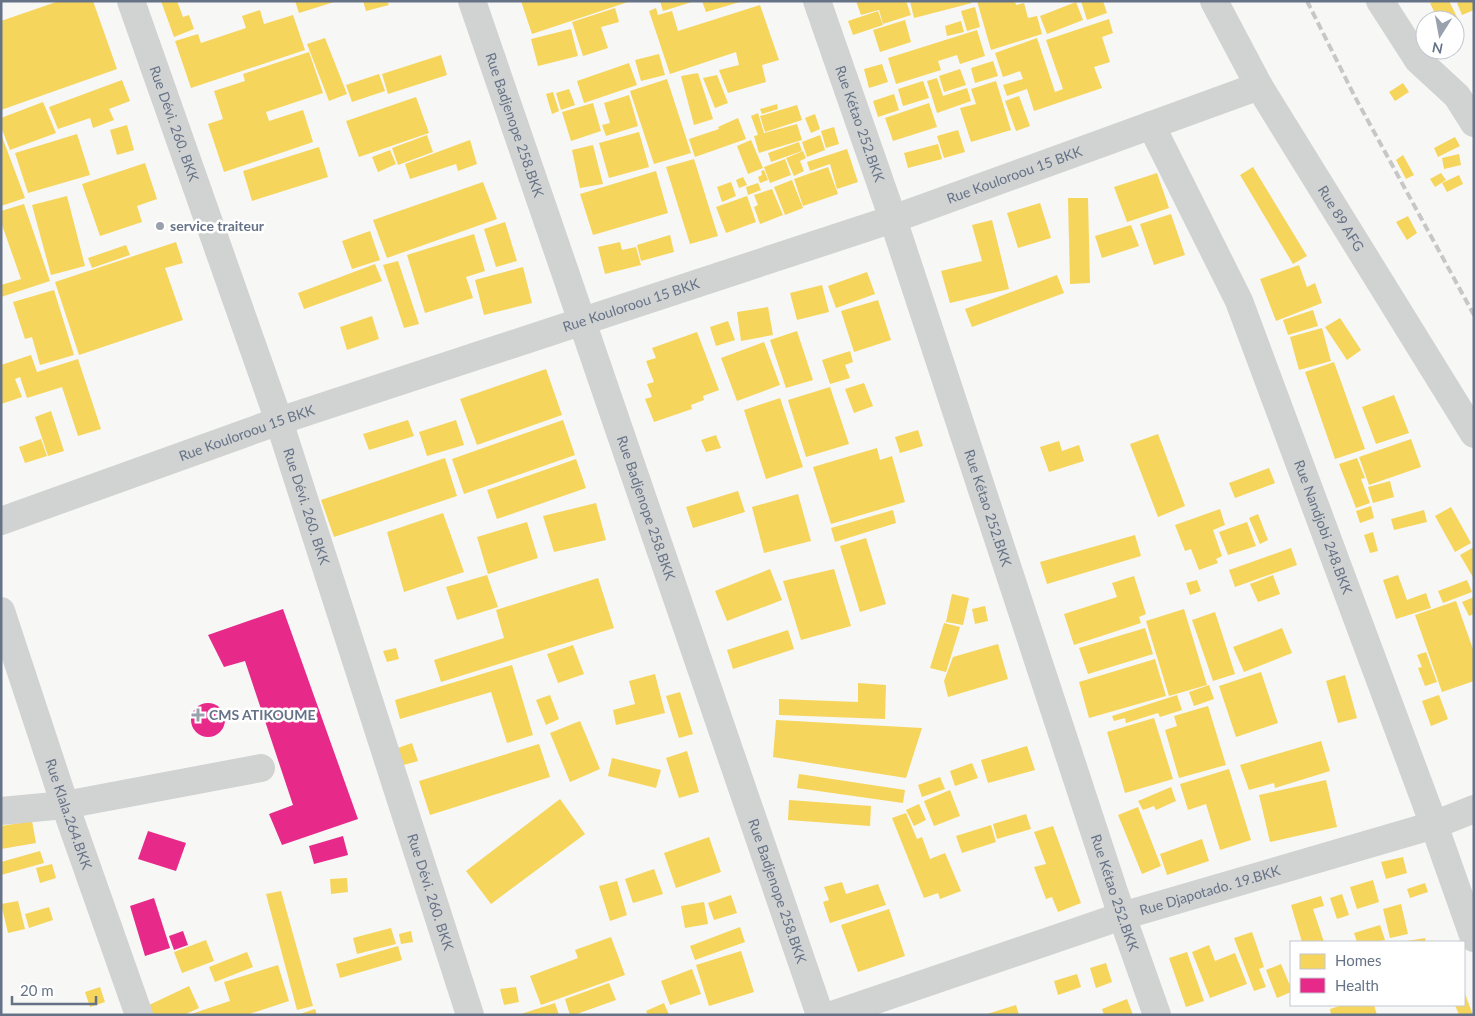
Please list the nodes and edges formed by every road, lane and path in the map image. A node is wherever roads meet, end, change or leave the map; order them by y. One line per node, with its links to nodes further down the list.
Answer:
1 (131, 1): 11 (street, Rue Dévi. 260. BKK)
2 (472, 1): 10 (street, Rue Badjenope 258.BKK)
3 (817, 1): 9 (street, Rue Kétao 252.BKK)
4 (1214, 1): 6 (street, Rue 89 AFG)
5 (1380, 1): 7 (street)
6 (1259, 86): 8 (street, Rue Kouloroou 15 BKK); 12 (street, Rue 89 AFG)
7 (1474, 123)
8 (1151, 125): 9 (street, Rue Kouloroou 15 BKK); 19 (street, Rue Nandjobi 248.BKK)
9 (893, 219): 10 (street, Rue Kouloroou 15 BKK); 20 (street, Rue Kétao 252.BKK)
10 (582, 322): 11 (street, Rue Kouloroou 15 BKK); 24 (street, Rue Badjenope 258.BKK)
11 (279, 421): 13 (street, Rue Kouloroou 15 BKK); 23 (street, Rue Dévi. 260. BKK)
12 (1474, 434)
13 (1, 521)
14 (1, 611): 16 (street, Rue Klala.264.BKK)
15 (261, 768): 16 (street)
16 (65, 805): 18 (street); 22 (street, Rue Klala.264.BKK)
17 (1474, 809): 19 (street, Rue Djapotado. 19.BKK)
18 (1, 811)
19 (1434, 825): 20 (street, Rue Djapotado. 19.BKK); 21 (street, Rue Nandjobi 248.BKK)
20 (1122, 916): 25 (street, Rue Djapotado. 19.BKK); 26 (street, Rue Kétao 252.BKK)
21 (1474, 938)
22 (139, 1015)
23 (470, 1015)
24 (820, 1015)
25 (832, 1015)
26 (1157, 1015)

